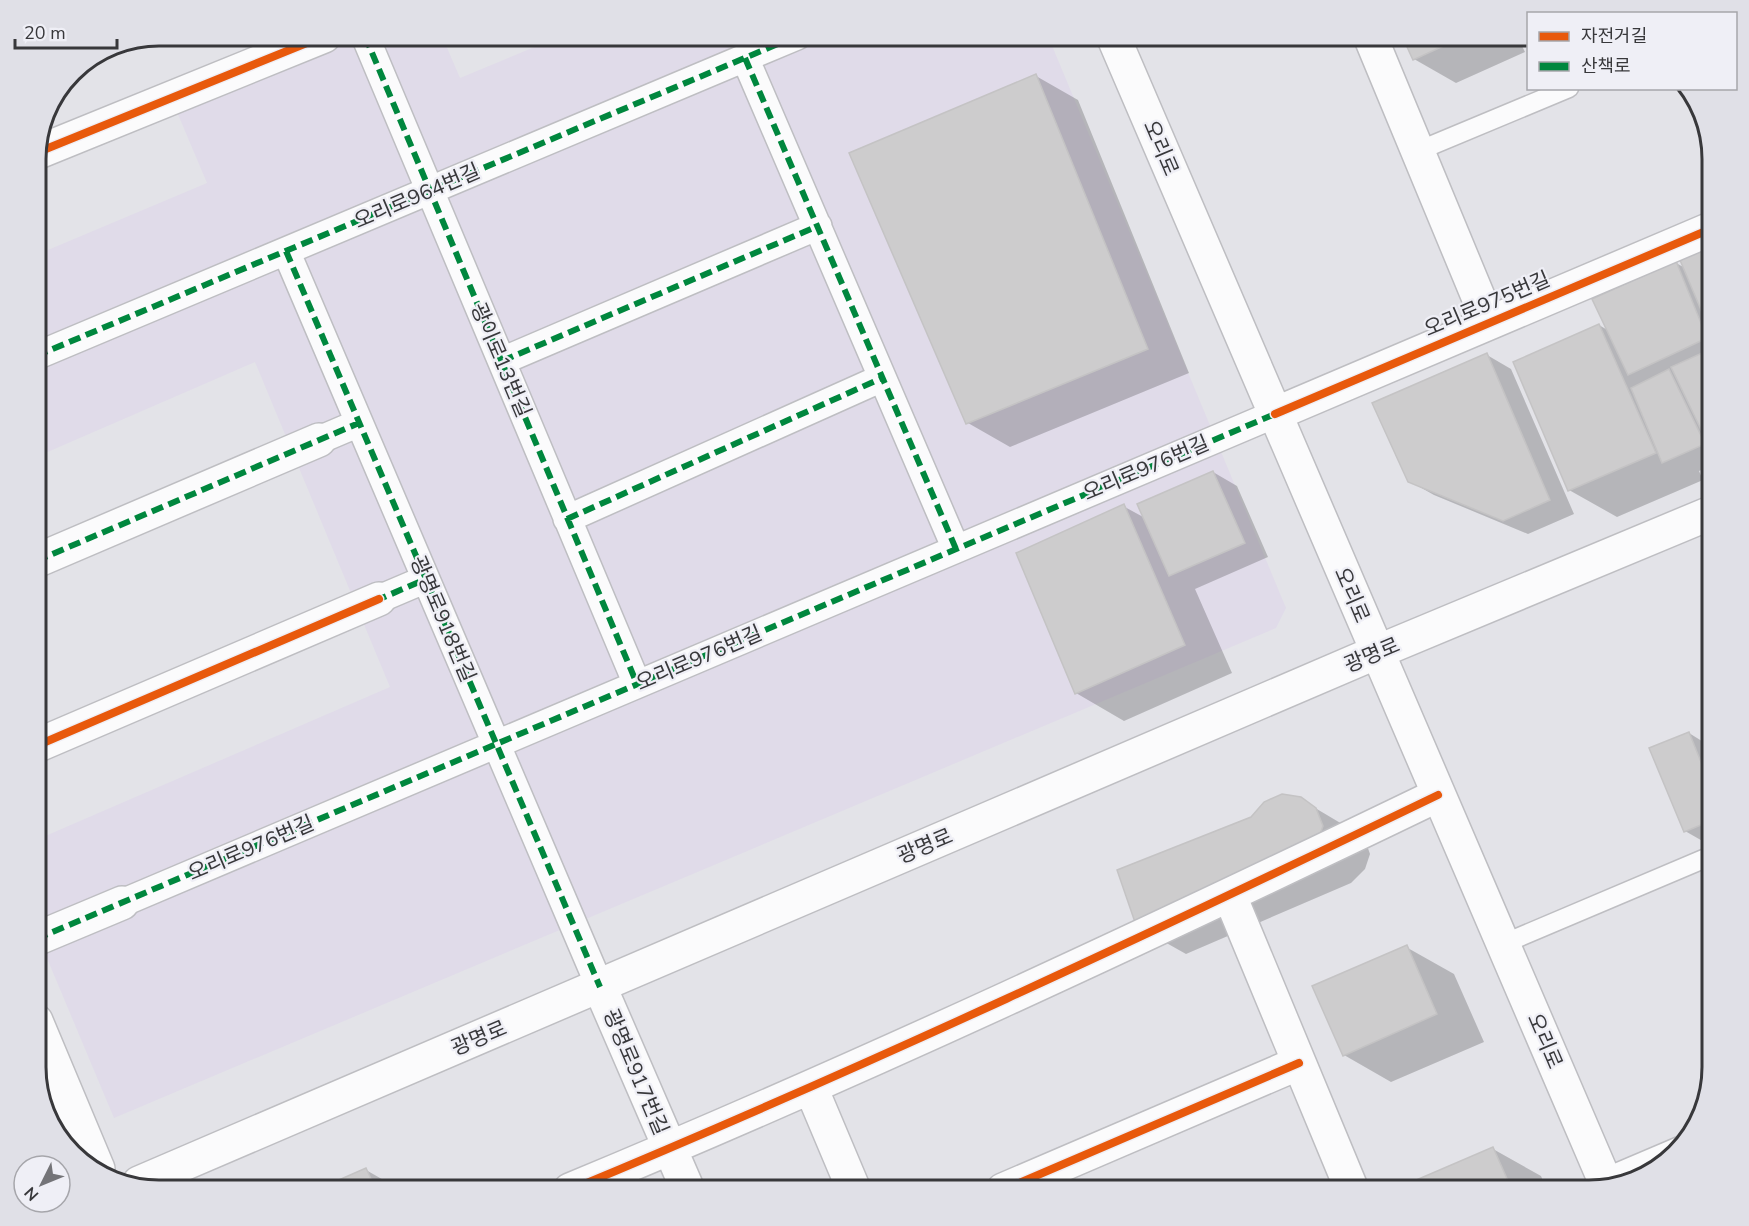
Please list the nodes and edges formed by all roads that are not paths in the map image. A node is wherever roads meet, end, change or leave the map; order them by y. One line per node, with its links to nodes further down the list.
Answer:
1 (299, 46): 8 (street)
2 (370, 46): 10 (street, 광이로13번길)
3 (773, 46): 6 (street, 오리로964번길)
4 (1117, 46): 18 (street, 오리로)
5 (1374, 46): 9 (street)
6 (745, 58): 10 (street, 오리로964번길); 11 (street)
7 (1564, 90): 9 (lane)
8 (48, 148)
9 (1418, 151): 14 (street)
10 (430, 190): 13 (street, 오리로964번길); 16 (street, 광이로13번길)
11 (818, 226): 16 (street); 17 (street)
12 (1702, 233): 14 (street, 오리로975번길)
13 (286, 251): 15 (street, 오리로964번길); 19 (street, 광명로918번길)
14 (1489, 323): 18 (street, 오리로975번길)
15 (47, 351)
16 (502, 362): 22 (street, 광이로13번길)
17 (882, 378): 22 (street); 23 (street)
18 (1275, 414): 23 (street, 오리로976번길); 27 (street, 오리로)
19 (359, 423): 20 (street); 25 (street, 광명로918번길)
20 (319, 440): 24 (street)
21 (1702, 517): 27 (street, 광명로)
22 (567, 519): 28 (street, 광이로13번길)
23 (956, 549): 28 (street, 오리로976번길)
24 (47, 556)
25 (426, 579): 26 (street); 30 (street, 광명로918번길)
26 (379, 599): 29 (street)
27 (1377, 652): 31 (street, 오리로); 37 (street, 광명로)
28 (637, 684): 30 (street, 오리로976번길)
29 (47, 741)
30 (496, 744): 34 (street, 오리로976번길); 37 (street, 광명로918번길)
31 (1438, 795): 33 (street); 36 (street, 오리로)
32 (1702, 861): 36 (lane)
33 (1230, 896): 39 (street); 40 (street)
34 (122, 903): 35 (street)
35 (47, 934)
36 (1503, 944): 46 (street, 오리로)
37 (600, 987): 41 (street, 광명로917번길); 45 (street, 광명로)
38 (47, 1047): 42 (street)
39 (1299, 1064): 50 (street); 51 (street)
40 (812, 1088): 41 (street); 49 (street)
41 (670, 1149): 47 (street); 48 (street, 광명로917번길)
42 (93, 1157)
43 (1655, 1158): 44 (lane)
44 (1616, 1177)
45 (148, 1179)
46 (1604, 1179)
47 (594, 1180)
48 (684, 1180)
49 (850, 1180)
50 (1026, 1180)
51 (1348, 1180)

